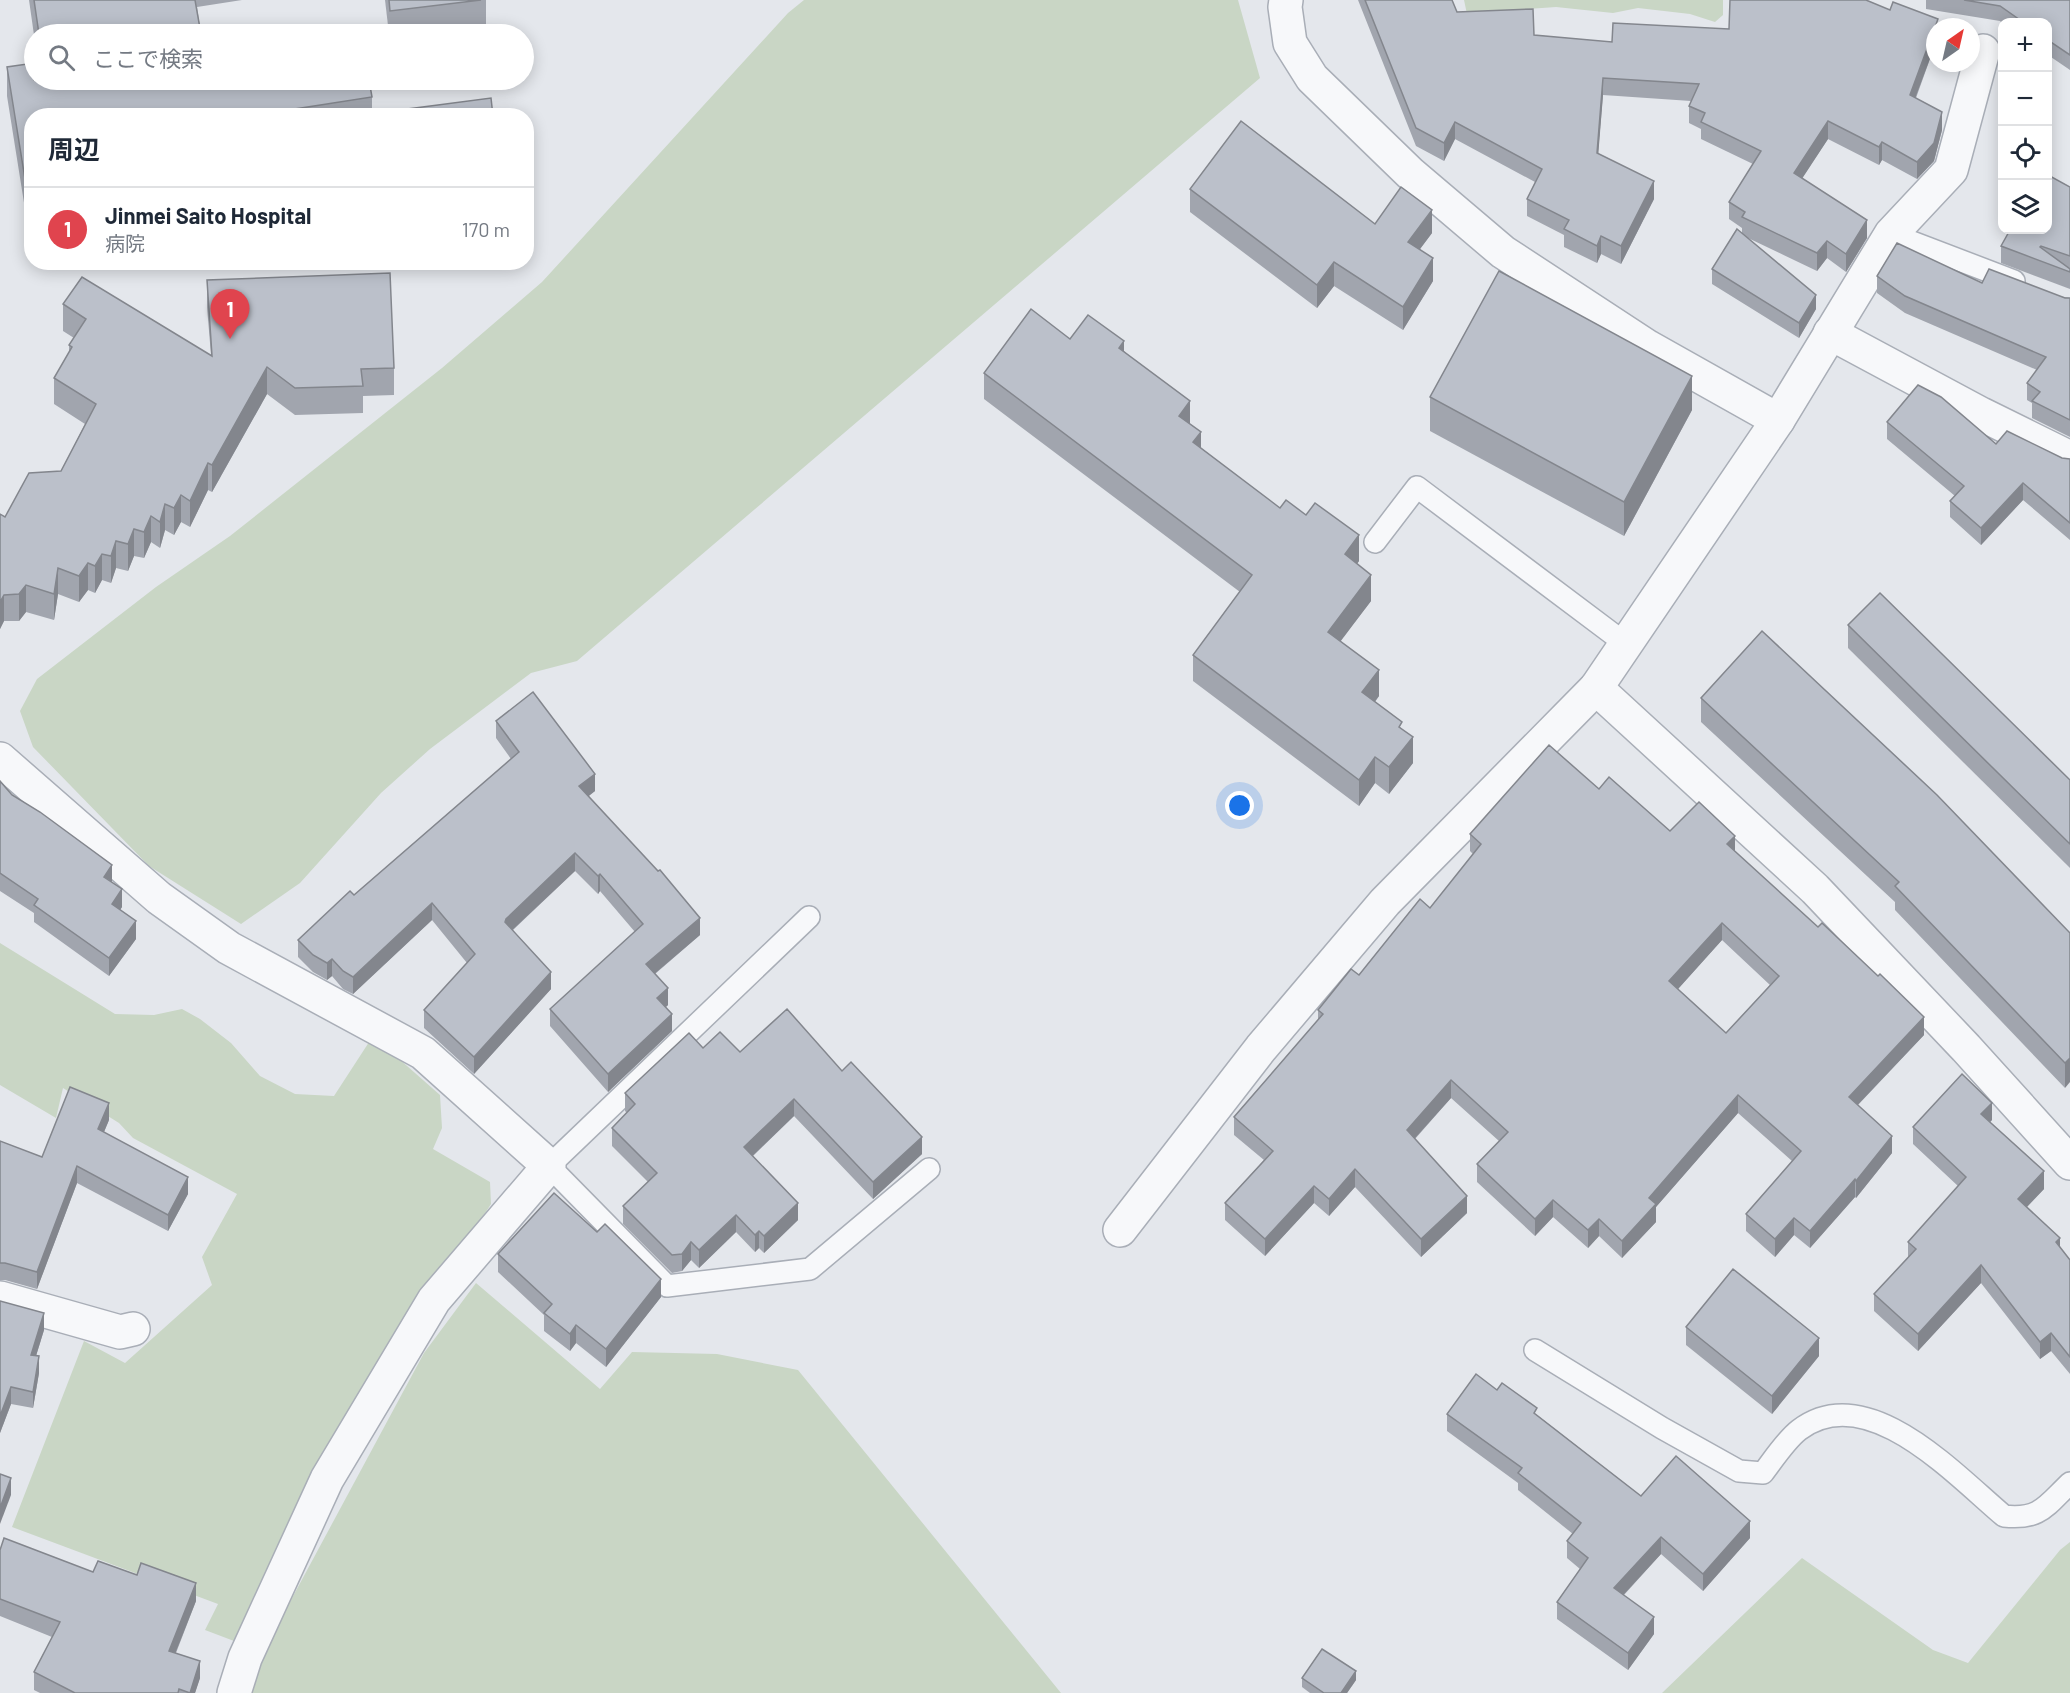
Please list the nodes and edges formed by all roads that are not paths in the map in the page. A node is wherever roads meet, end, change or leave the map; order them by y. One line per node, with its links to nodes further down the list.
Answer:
1 (1286, 0): 6 (street)
2 (1983, 51): 3 (street)
3 (1891, 234): 4 (lane); 5 (street)
4 (2036, 290)
5 (1830, 333): 6 (street); 7 (street)
6 (1778, 420): 9 (street)
7 (2070, 458)
8 (1375, 542): 9 (lane)
9 (1626, 644): 10 (street)
10 (1596, 688): 13 (street); 16 (street)
11 (0, 759): 14 (street)
12 (809, 917): 14 (lane)
13 (2070, 1163)
14 (549, 1166): 15 (lane); 21 (street)
15 (929, 1169)
16 (1120, 1230)
17 (0, 1298): 18 (street)
18 (133, 1329)
19 (1535, 1350): 20 (lane)
20 (2070, 1483)
21 (234, 1693)

